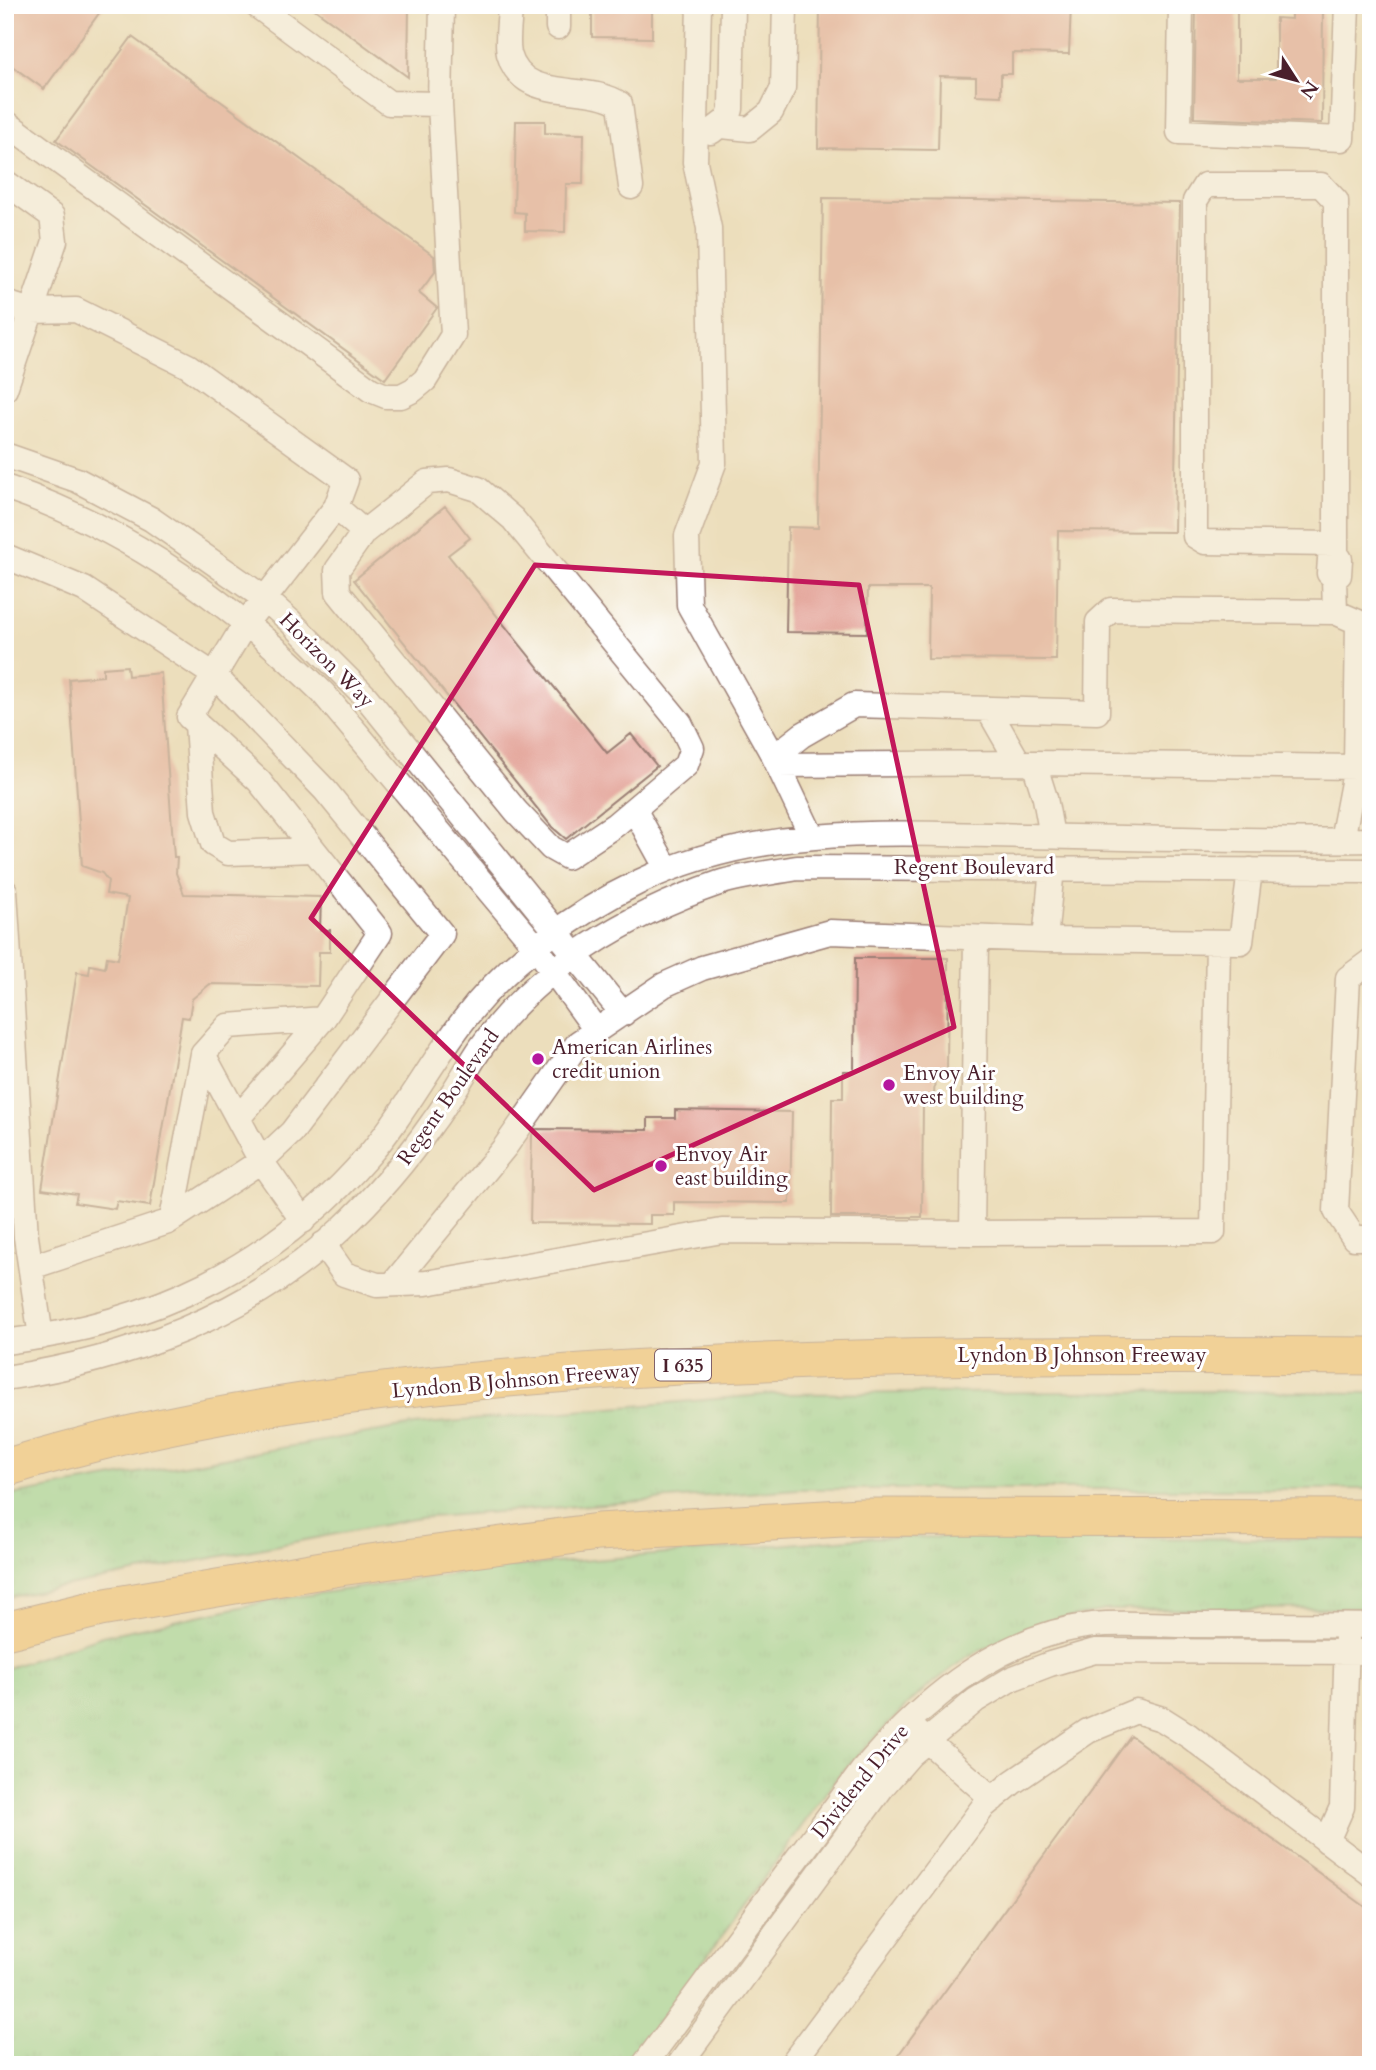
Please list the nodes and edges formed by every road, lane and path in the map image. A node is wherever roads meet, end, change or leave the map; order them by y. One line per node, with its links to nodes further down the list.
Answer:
1 (442, 5): 9 (street)
2 (510, 5): 13 (street)
3 (699, 5): 12 (street)
4 (733, 5): 11 (street)
5 (785, 5): 11 (street)
6 (1181, 5): 7 (street)
7 (1347, 5)
8 (263, 8): 9 (street)
9 (440, 104): 10 (street)
10 (5, 122)
11 (722, 126): 12 (street)
12 (696, 133): 31 (street)
13 (631, 187)
14 (7, 188): 16 (street)
15 (5, 303): 16 (street)
16 (31, 311): 17 (street); 20 (street)
17 (5, 389)
18 (5, 455): 24 (street, Horizon Way)
19 (5, 487): 27 (street, Horizon Way)
20 (336, 507): 21 (street); 24 (street)
21 (364, 533): 34 (street); 34 (street)
22 (5, 556): 28 (street)
23 (1335, 559): 23 (street); 25 (street)
24 (264, 598): 27 (street); 45 (street, Horizon Way)
25 (1335, 612): 26 (street); 29 (street)
26 (1364, 622): 33 (street)
27 (245, 624): 28 (street); 49 (street, Horizon Way)
28 (214, 674): 30 (street); 58 (street)
29 (988, 709): 31 (street); 32 (street)
30 (197, 724): 39 (street); 39 (street)
31 (776, 761): 32 (street); 36 (street)
32 (1027, 763): 33 (street); 35 (street)
33 (1356, 767): 37 (street)
34 (634, 809): 41 (street)
35 (1052, 836): 36 (street, Regent Boulevard); 37 (street, Regent Boulevard)
36 (812, 837): 41 (street, Regent Boulevard)
37 (1342, 840): 38 (street, Regent Boulevard)
38 (1371, 840)
39 (314, 850): 54 (street)
40 (1052, 868): 42 (street, Regent Boulevard); 47 (street); 50 (street, Regent Boulevard)
41 (667, 869): 45 (street, Regent Boulevard)
42 (1250, 870): 43 (street, Regent Boulevard); 48 (street)
43 (1370, 878)
44 (5, 891): 64 (street)
45 (556, 932): 49 (street, Regent Boulevard); 50 (street, Horizon Way)
46 (976, 938): 47 (street); 53 (street); 61 (street)
47 (1045, 940): 48 (street)
48 (1218, 942): 61 (street)
49 (536, 947): 52 (street, Horizon Way); 60 (street, Regent Boulevard)
50 (576, 954): 52 (street, Regent Boulevard); 53 (street, Horizon Way)
51 (1371, 961): 62 (street)
52 (553, 972): 55 (street, Horizon Way); 63 (street, Regent Boulevard)
53 (623, 1014): 55 (street)
54 (323, 1019): 56 (street); 57 (street)
55 (596, 1030): 65 (street)
56 (202, 1054): 57 (street); 59 (street)
57 (239, 1117): 58 (street)
58 (261, 1161): 59 (street); 60 (street)
59 (172, 1220): 64 (street)
60 (303, 1221): 66 (street, Regent Boulevard)
61 (972, 1233): 65 (street)
62 (1371, 1238)
63 (323, 1244): 65 (street); 69 (street, Regent Boulevard)
64 (31, 1267): 66 (street)
65 (393, 1284)
66 (41, 1338): 67 (street, Regent Boulevard)
67 (5, 1342)
68 (1371, 1356): 70 (highway, Lyndon B Johnson Freeway / I 635)
69 (5, 1378)
70 (5, 1468)
71 (1371, 1518): 72 (highway)
72 (100, 1608): 74 (highway); 75 (highway)
73 (1359, 1626): 76 (street); 77 (street, Dividend Drive)
74 (5, 1631)
75 (5, 1651)
76 (1359, 1652): 78 (street, Dividend Drive); 80 (street)
77 (907, 1721): 78 (street); 82 (street, Dividend Drive)
78 (926, 1741): 79 (street); 83 (street, Dividend Drive)
79 (993, 1799): 80 (street); 84 (street)
80 (1327, 1841): 81 (street)
81 (1371, 1874)
82 (644, 2065)
83 (679, 2065)
84 (791, 2065)

